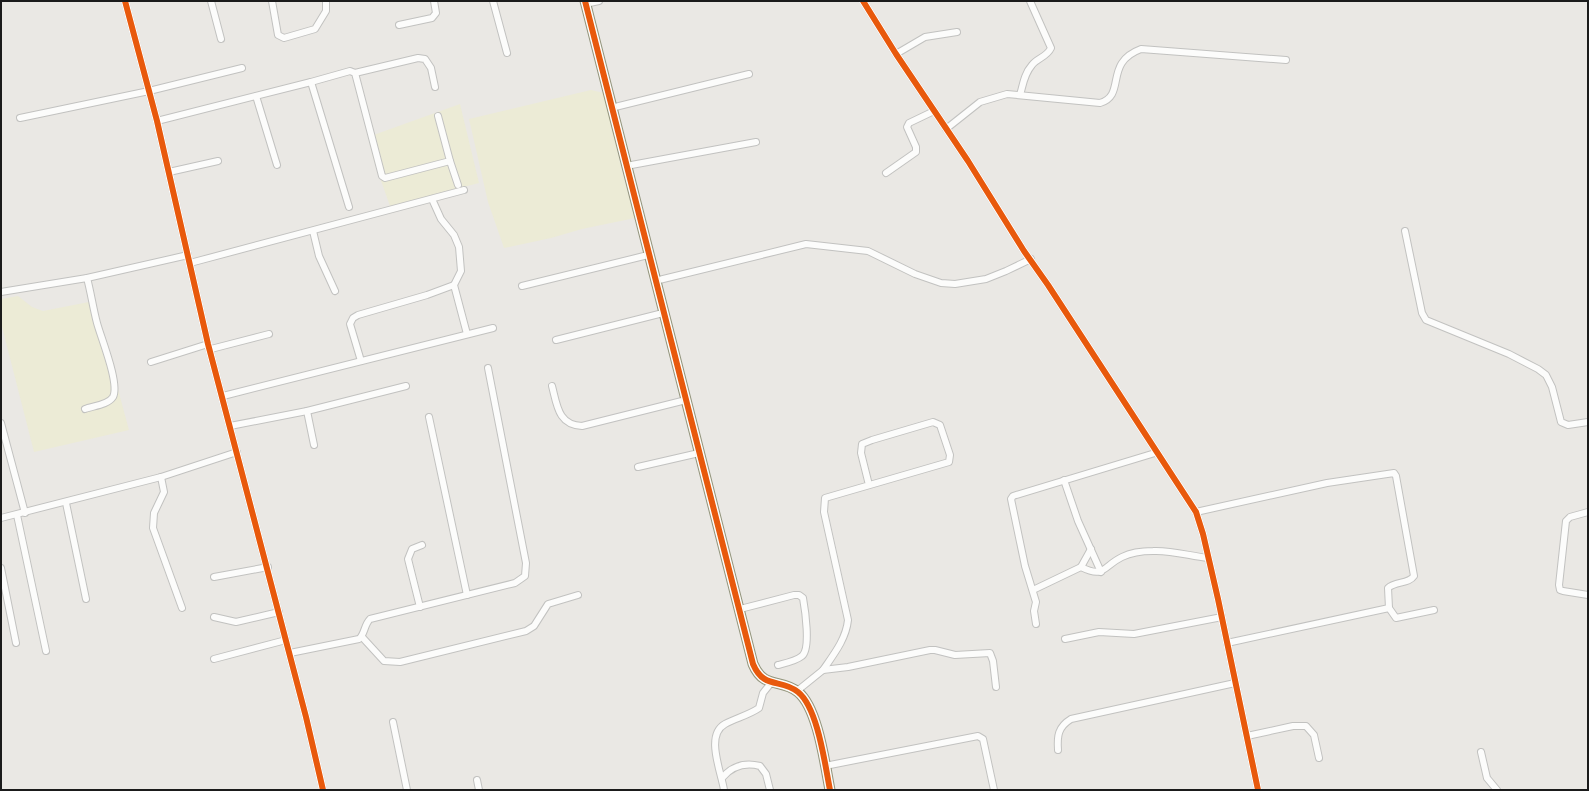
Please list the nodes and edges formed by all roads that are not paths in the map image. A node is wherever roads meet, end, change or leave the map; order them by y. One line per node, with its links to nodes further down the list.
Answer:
1 (124, 1): 22 (street)
2 (212, 1): 13 (street)
3 (272, 1): 4 (street)
4 (326, 1)
5 (434, 1): 11 (street)
6 (493, 1): 14 (street)
7 (599, 1): 10 (street)
8 (863, 1): 15 (street)
9 (1030, 1): 24 (street)
10 (585, 2): 25 (street)
11 (399, 25)
12 (957, 32): 15 (street)
13 (222, 39)
14 (507, 53)
15 (896, 54): 26 (street)
16 (1286, 60): 24 (street)
17 (242, 68): 22 (street)
18 (354, 73): 20 (street); 21 (street); 33 (street)
19 (749, 74): 25 (street)
20 (310, 82): 23 (street); 41 (street)
21 (435, 87)
22 (149, 91): 28 (street); 29 (street)
23 (256, 96): 29 (street); 34 (street)
24 (1020, 96): 30 (street)
25 (611, 108): 35 (street)
26 (934, 111): 30 (street); 37 (street)
27 (438, 116): 33 (street)
28 (20, 118)
29 (157, 121): 36 (street)
30 (946, 129): 46 (street)
31 (756, 142): 35 (street)
32 (218, 161): 36 (street)
33 (450, 161): 38 (street)
34 (278, 165)
35 (626, 166): 45 (street)
36 (169, 172): 44 (street)
37 (886, 173)
38 (458, 185)
39 (464, 190): 40 (street)
40 (432, 199): 42 (street); 50 (street)
41 (349, 207)
42 (313, 231): 47 (street); 52 (street)
43 (1405, 231): 70 (street)
44 (188, 255): 47 (street); 48 (street)
45 (648, 255): 49 (street); 51 (street)
46 (1031, 259): 49 (street); 76 (street)
47 (190, 263): 59 (street)
48 (87, 278): 53 (street); 67 (street)
49 (655, 281): 54 (street)
50 (454, 285): 57 (street); 60 (street)
51 (522, 286)
52 (334, 291)
53 (2, 292)
54 (664, 313): 58 (street); 66 (street)
55 (493, 328): 57 (street)
56 (269, 334): 59 (street)
57 (467, 334): 60 (street)
58 (556, 340)
59 (209, 346): 61 (street); 65 (street)
60 (360, 361): 65 (street)
61 (151, 362)
62 (488, 368): 96 (street)
63 (406, 386): 68 (street)
64 (552, 386): 66 (street)
65 (223, 396): 72 (street)
66 (686, 400): 75 (street)
67 (85, 408)
68 (307, 411): 72 (street); 73 (street)
69 (429, 417): 96 (street)
70 (1588, 422)
71 (1, 423): 84 (street)
72 (230, 426): 74 (street)
73 (314, 445)
74 (237, 452): 78 (street); 90 (street)
75 (699, 453): 77 (street); 103 (street)
76 (1155, 453): 79 (street); 82 (street)
77 (638, 467)
78 (161, 476): 81 (street); 101 (street)
79 (1064, 480): 88 (street); 95 (street)
80 (869, 485): 80 (street); 118 (street)
81 (66, 503): 84 (street); 99 (street)
82 (1196, 512): 89 (street); 102 (street)
83 (1588, 512): 98 (street)
84 (25, 513): 85 (street)
85 (18, 515): 86 (street); 114 (street)
86 (1, 518)
87 (422, 545): 100 (street)
88 (1092, 549): 91 (street); 93 (street)
89 (1208, 558): 93 (street); 107 (street)
90 (268, 567): 94 (street); 105 (street)
91 (1081, 567): 93 (street); 95 (street)
92 (1, 568): 112 (street)
93 (1101, 572)
94 (214, 577)
95 (1033, 590): 108 (street)
96 (467, 595): 100 (street)
97 (578, 595): 109 (street)
98 (1588, 596)
99 (86, 599)
100 (420, 607): 109 (street)
101 (182, 608)
102 (1389, 608): 104 (street); 113 (street)
103 (740, 609): 117 (street); 119 (street)
104 (1434, 610)
105 (278, 612): 106 (street); 111 (street)
106 (214, 617)
107 (1222, 617): 110 (street); 113 (street)
108 (1036, 624)
109 (362, 636): 115 (street)
110 (1065, 639)
111 (286, 640): 115 (street); 116 (street)
112 (16, 643)
113 (1227, 643): 120 (street)
114 (46, 651)
115 (290, 653): 131 (street)
116 (214, 659)
117 (778, 665)
118 (823, 670): 121 (street); 122 (street)
119 (771, 683): 122 (street); 129 (street)
120 (1235, 683): 124 (street); 125 (street)
121 (996, 687)
122 (797, 691): 128 (street)
123 (393, 722): 132 (street)
124 (1247, 736): 127 (street); 138 (street)
125 (1058, 750)
126 (1481, 752): 139 (street)
127 (1319, 758)
128 (825, 766): 136 (street); 137 (street)
129 (722, 778): 134 (street); 135 (street)
130 (477, 780): 133 (street)
131 (321, 789)
132 (407, 790)
133 (479, 790)
134 (724, 790)
135 (770, 790)
136 (830, 790)
137 (994, 790)
138 (1258, 790)
139 (1497, 790)

